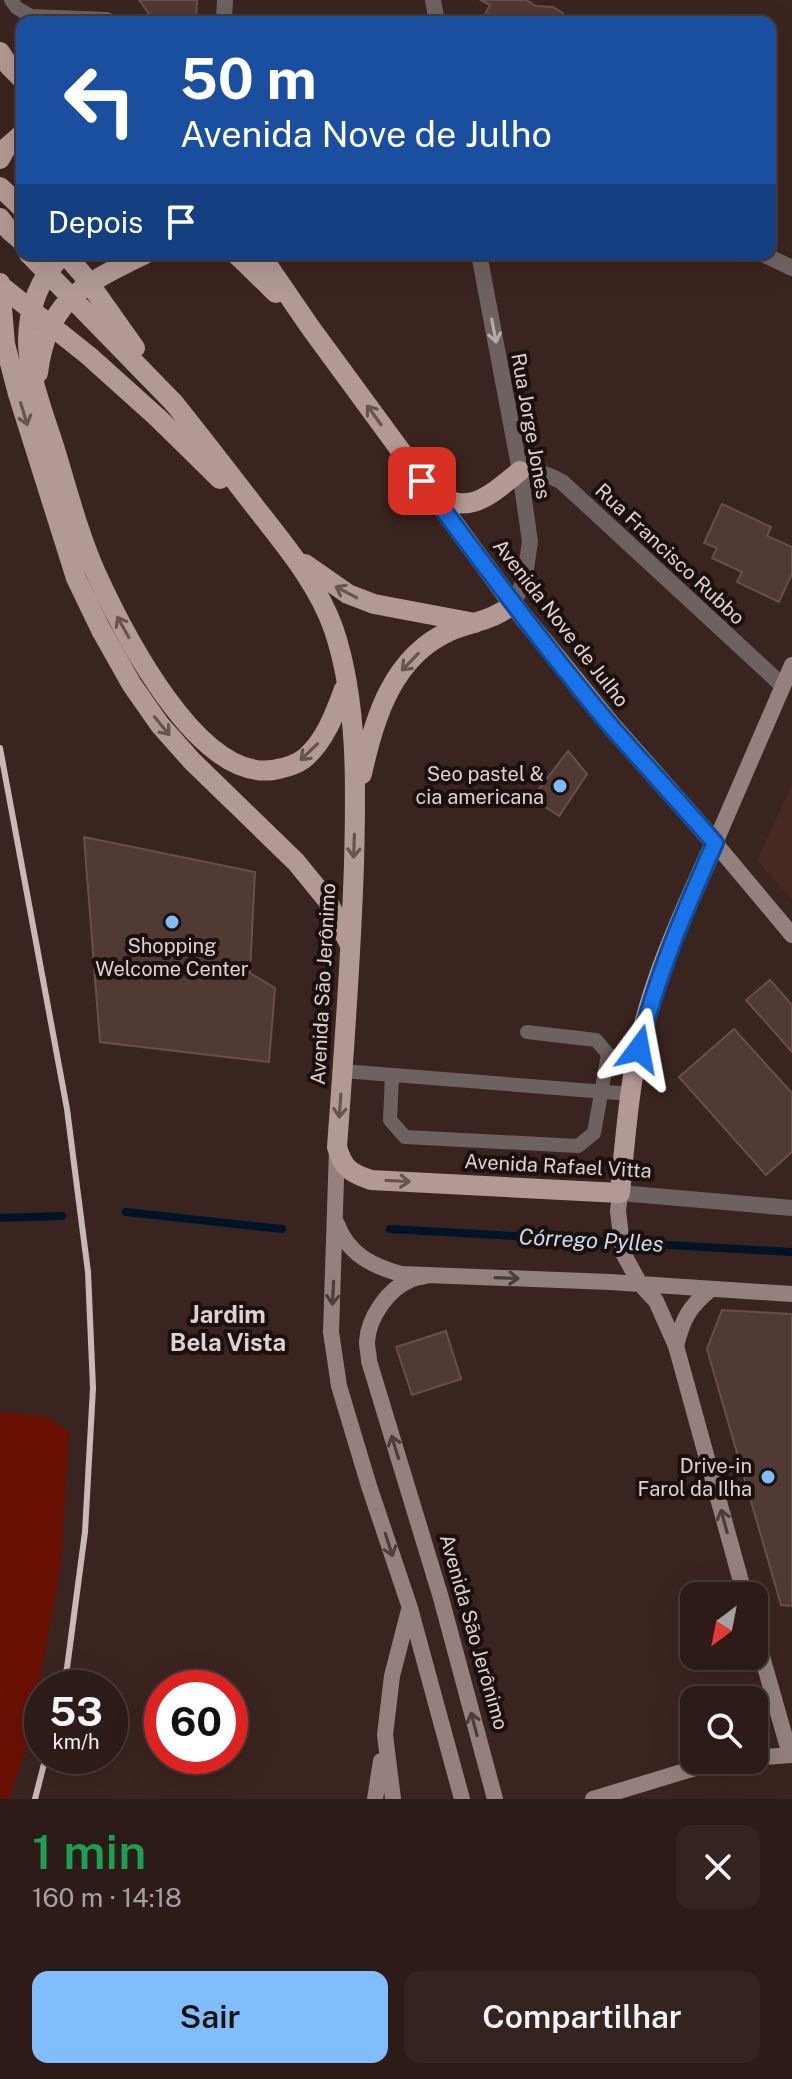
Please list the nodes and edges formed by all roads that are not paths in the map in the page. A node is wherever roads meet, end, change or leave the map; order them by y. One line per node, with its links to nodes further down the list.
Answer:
1 (5, 1): 2 (lane)
2 (31, 16)
3 (0, 52): 4 (main road)
4 (16, 73)
5 (16, 139): 6 (main road)
6 (0, 159)
7 (0, 187): 8 (main road)
8 (16, 202)
9 (0, 218): 11 (main road)
10 (0, 229): 12 (main road)
11 (16, 236)
12 (16, 243)
13 (35, 260): 23 (main road, bridge)
14 (58, 260): 22 (main road)
15 (70, 260): 23 (main road, bridge)
16 (132, 260): 22 (main road)
17 (242, 260): 21 (main road)
18 (264, 260): 21 (main road)
19 (480, 260): 24 (street, Rua Jorge Jones, one-way to 24)
20 (0, 284): 26 (main road, bridge); 35 (main road, one-way to 35)
21 (310, 327): 25 (main road, Avenida Nove de Julho, one-way to 21)
22 (36, 389): 30 (main road, one-way to 22)
23 (174, 403): 26 (main road, Avenida São Jerônimo)
24 (520, 471): 25 (main road); 27 (street, Rua Jorge Jones); 31 (street, Rua Francisco Rubbo)
25 (422, 481): 27 (main road, Avenida Nove de Julho)
26 (284, 543): 28 (main road, one-way to 26); 30 (main road, Avenida São Jerônimo)
27 (513, 604): 28 (main road); 33 (main road, Avenida Nove de Julho)
28 (475, 623): 32 (main road, one-way to 32)
29 (792, 665): 31 (main road)
30 (346, 685): 32 (main road, Avenida São Jerônimo)
31 (783, 686): 33 (main road)
32 (356, 807): 35 (main road, Avenida São Jerônimo, one-way to 35)
33 (715, 843): 34 (main road, Avenida Nove de Julho); 40 (main road)
34 (792, 935)
35 (352, 949): 37 (main road, Avenida São Jerônimo)
36 (527, 1032): 39 (lane)
37 (343, 1071): 38 (lane); 41 (main road, Avenida São Jerônimo, one-way to 41)
38 (392, 1075): 39 (lane); 39 (lane)
39 (601, 1091): 40 (lane)
40 (631, 1094): 42 (main road)
41 (337, 1147): 42 (main road, Avenida Rafael Vitta, one-way to 42); 44 (main road, Avenida São Jerônimo)
42 (619, 1202): 43 (street, Avenida Rafael Vitta); 46 (main road)
43 (792, 1208)
44 (334, 1215): 45 (main road); 51 (main road, Avenida São Jerônimo, one-way to 51)
45 (429, 1275): 46 (main road, one-way to 46); 60 (main road, Avenida São Jerônimo, one-way to 45)
46 (640, 1284): 47 (main road); 49 (main road)
47 (711, 1289): 48 (main road); 49 (main road)
48 (792, 1294)
49 (676, 1346): 50 (main road, one-way to 49)
50 (741, 1582)
51 (410, 1608): 53 (main road); 59 (main road, Avenida São Jerônimo)
52 (766, 1670): 54 (main road)
53 (385, 1735): 57 (main road); 58 (main road)
54 (791, 1757): 55 (main road)
55 (768, 1758)
56 (680, 1773): 61 (main road)
57 (375, 1799)
58 (393, 1799)
59 (462, 1799)
60 (495, 1799)
61 (593, 1799)

